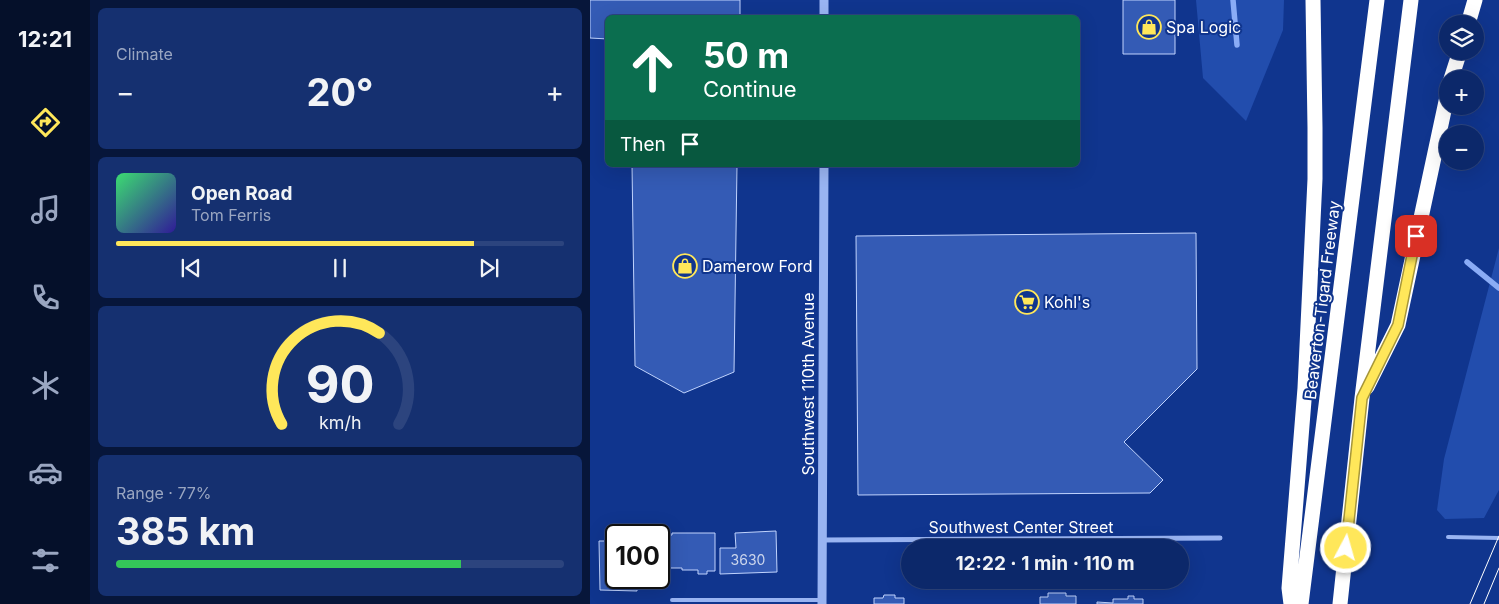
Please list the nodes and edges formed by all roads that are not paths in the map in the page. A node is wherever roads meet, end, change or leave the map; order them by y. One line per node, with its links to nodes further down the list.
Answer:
1 (824, 0): 6 (street)
2 (1312, 0): 17 (highway)
3 (1377, 0): 18 (highway, Beaverton-Tigard Freeway)
4 (1412, 0): 10 (highway)
5 (1476, 0): 7 (highway)
6 (824, 15)
7 (1471, 15)
8 (1443, 115): 10 (highway)
9 (824, 167): 14 (street, Southwest 110th Avenue)
10 (1362, 398): 19 (highway)
11 (1448, 537): 13 (lane)
12 (1220, 538): 14 (street, Southwest Center Street)
13 (1499, 538)
14 (822, 540): 16 (street, Southwest 110th Avenue)
15 (672, 600): 16 (lane)
16 (822, 602)
17 (1291, 604)
18 (1301, 604)
19 (1340, 604)

